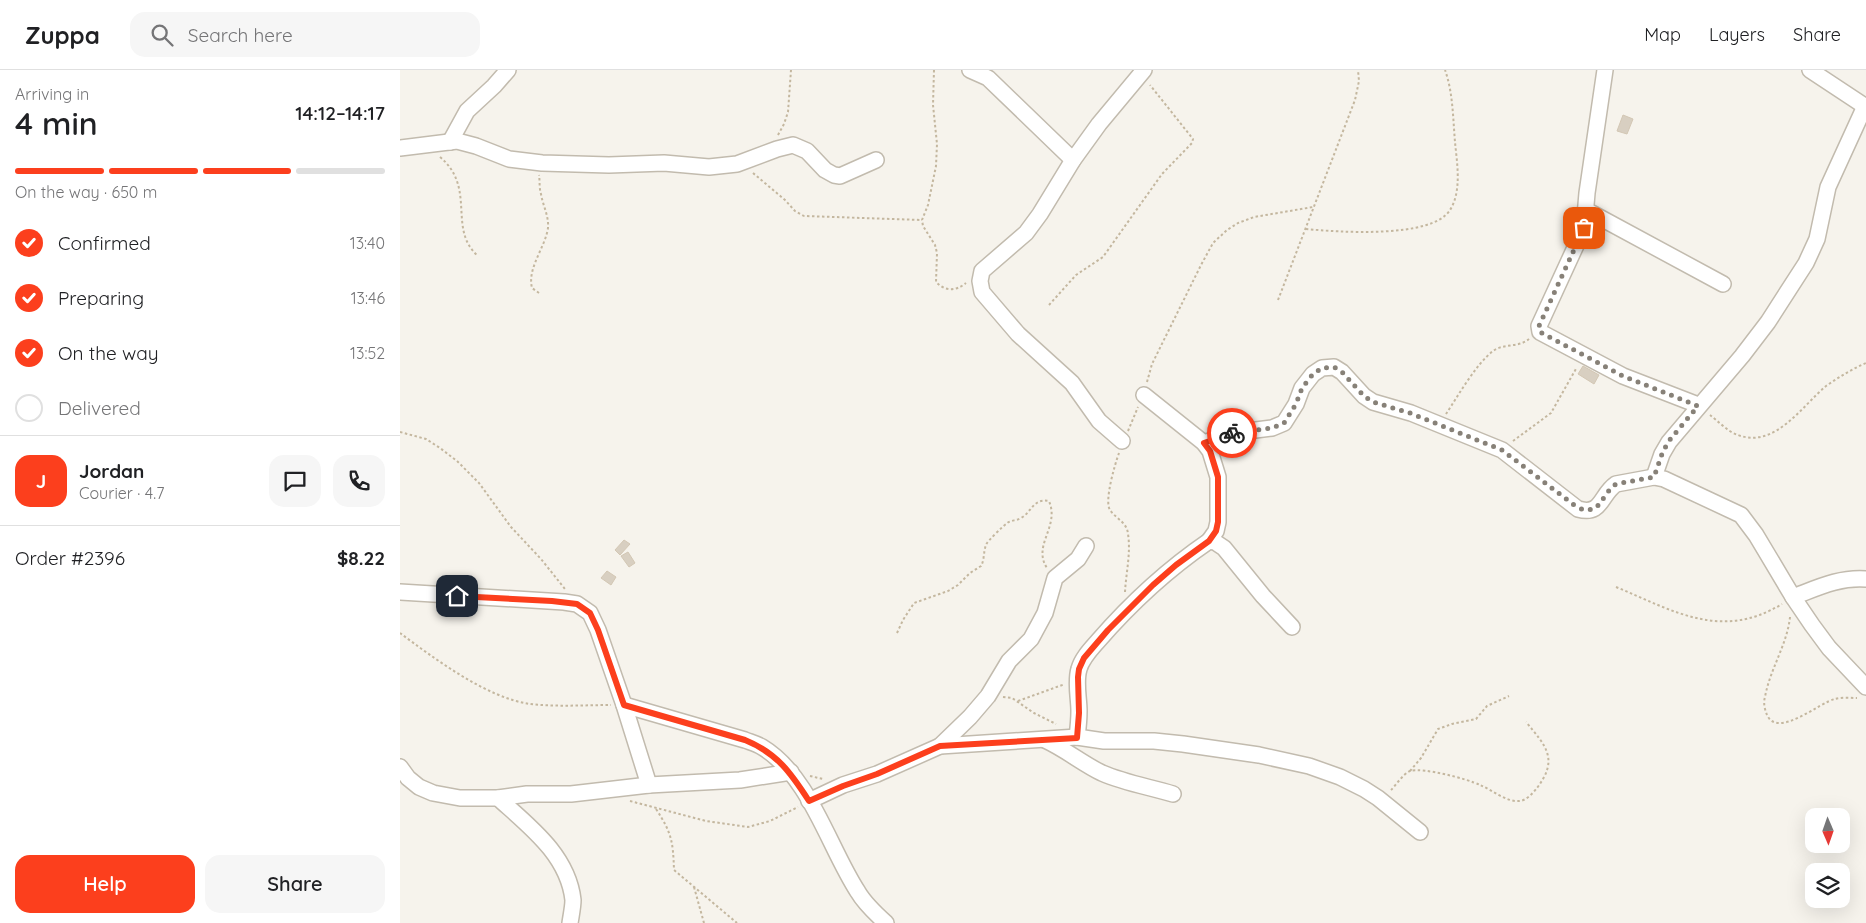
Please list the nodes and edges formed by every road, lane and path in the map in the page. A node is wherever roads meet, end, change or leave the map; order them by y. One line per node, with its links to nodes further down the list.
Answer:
1 (508, 70): 12 (street)
2 (791, 70): 14 (path)
3 (934, 70): 22 (path)
4 (970, 70): 10 (street)
5 (1358, 70): 20 (path)
6 (1445, 70): 23 (path)
7 (1605, 70): 21 (street)
8 (1810, 70): 11 (street)
9 (1142, 72): 17 (street); 29 (path)
10 (992, 74): 17 (street)
11 (1866, 107): 34 (street)
12 (450, 142): 13 (street); 18 (street)
13 (400, 148)
14 (768, 152): 16 (street); 19 (street)
15 (440, 157): 24 (path)
16 (876, 160)
17 (1073, 160): 25 (street)
18 (537, 163): 19 (street); 27 (path)
19 (741, 163): 22 (path)
20 (1313, 208): 23 (path); 33 (path)
21 (1586, 210): 26 (street); 30 (street)
22 (922, 220): 25 (path)
23 (1306, 229): 28 (path)
24 (478, 256)
25 (982, 270): 37 (street)
26 (1723, 284)
27 (539, 293)
28 (1278, 300)
29 (1049, 305)
30 (1540, 332): 31 (street); 35 (path)
31 (1584, 356): 34 (street); 39 (path)
32 (1866, 363): 34 (path)
33 (1144, 395): 37 (path); 38 (street)
34 (1698, 406): 40 (street)
35 (1439, 424): 38 (street); 39 (street)
36 (400, 432): 48 (path)
37 (1122, 442): 49 (path)
38 (1204, 443): 41 (street)
39 (1502, 450): 40 (street)
40 (1654, 477): 47 (street)
41 (1209, 541): 49 (street); 50 (street)
42 (1086, 546): 43 (street)
43 (1055, 578): 52 (path); 55 (street)
44 (1866, 579): 47 (street)
45 (1616, 587): 47 (path)
46 (400, 592): 48 (street)
47 (1793, 597): 54 (street); 54 (path)
48 (577, 604): 58 (street)
49 (1123, 614): 53 (street)
50 (1292, 627)
51 (400, 633): 58 (path)
52 (897, 634)
53 (1078, 677): 57 (path); 61 (street)
54 (1865, 693)
55 (988, 696): 57 (path); 63 (street)
56 (1509, 696): 65 (path)
57 (1018, 701): 60 (path)
58 (624, 705): 66 (street); 67 (street)
59 (1526, 722): 65 (path)
60 (1057, 724)
61 (1077, 738): 62 (street); 72 (street)
62 (1044, 739): 63 (street); 69 (street)
63 (940, 746): 68 (street)
64 (400, 767): 70 (street)
65 (1410, 771): 72 (path)
66 (791, 772): 67 (street); 68 (path); 73 (street)
67 (649, 785): 70 (street)
68 (843, 786): 73 (street)
69 (1173, 794)
70 (498, 798): 77 (street)
71 (623, 798): 74 (path)
72 (1378, 798): 75 (street)
73 (809, 801): 74 (path); 80 (street)
74 (656, 809): 76 (path)
75 (1420, 832)
76 (694, 887): 78 (path); 79 (path)
77 (570, 923)
78 (704, 923)
79 (737, 923)
80 (886, 923)

